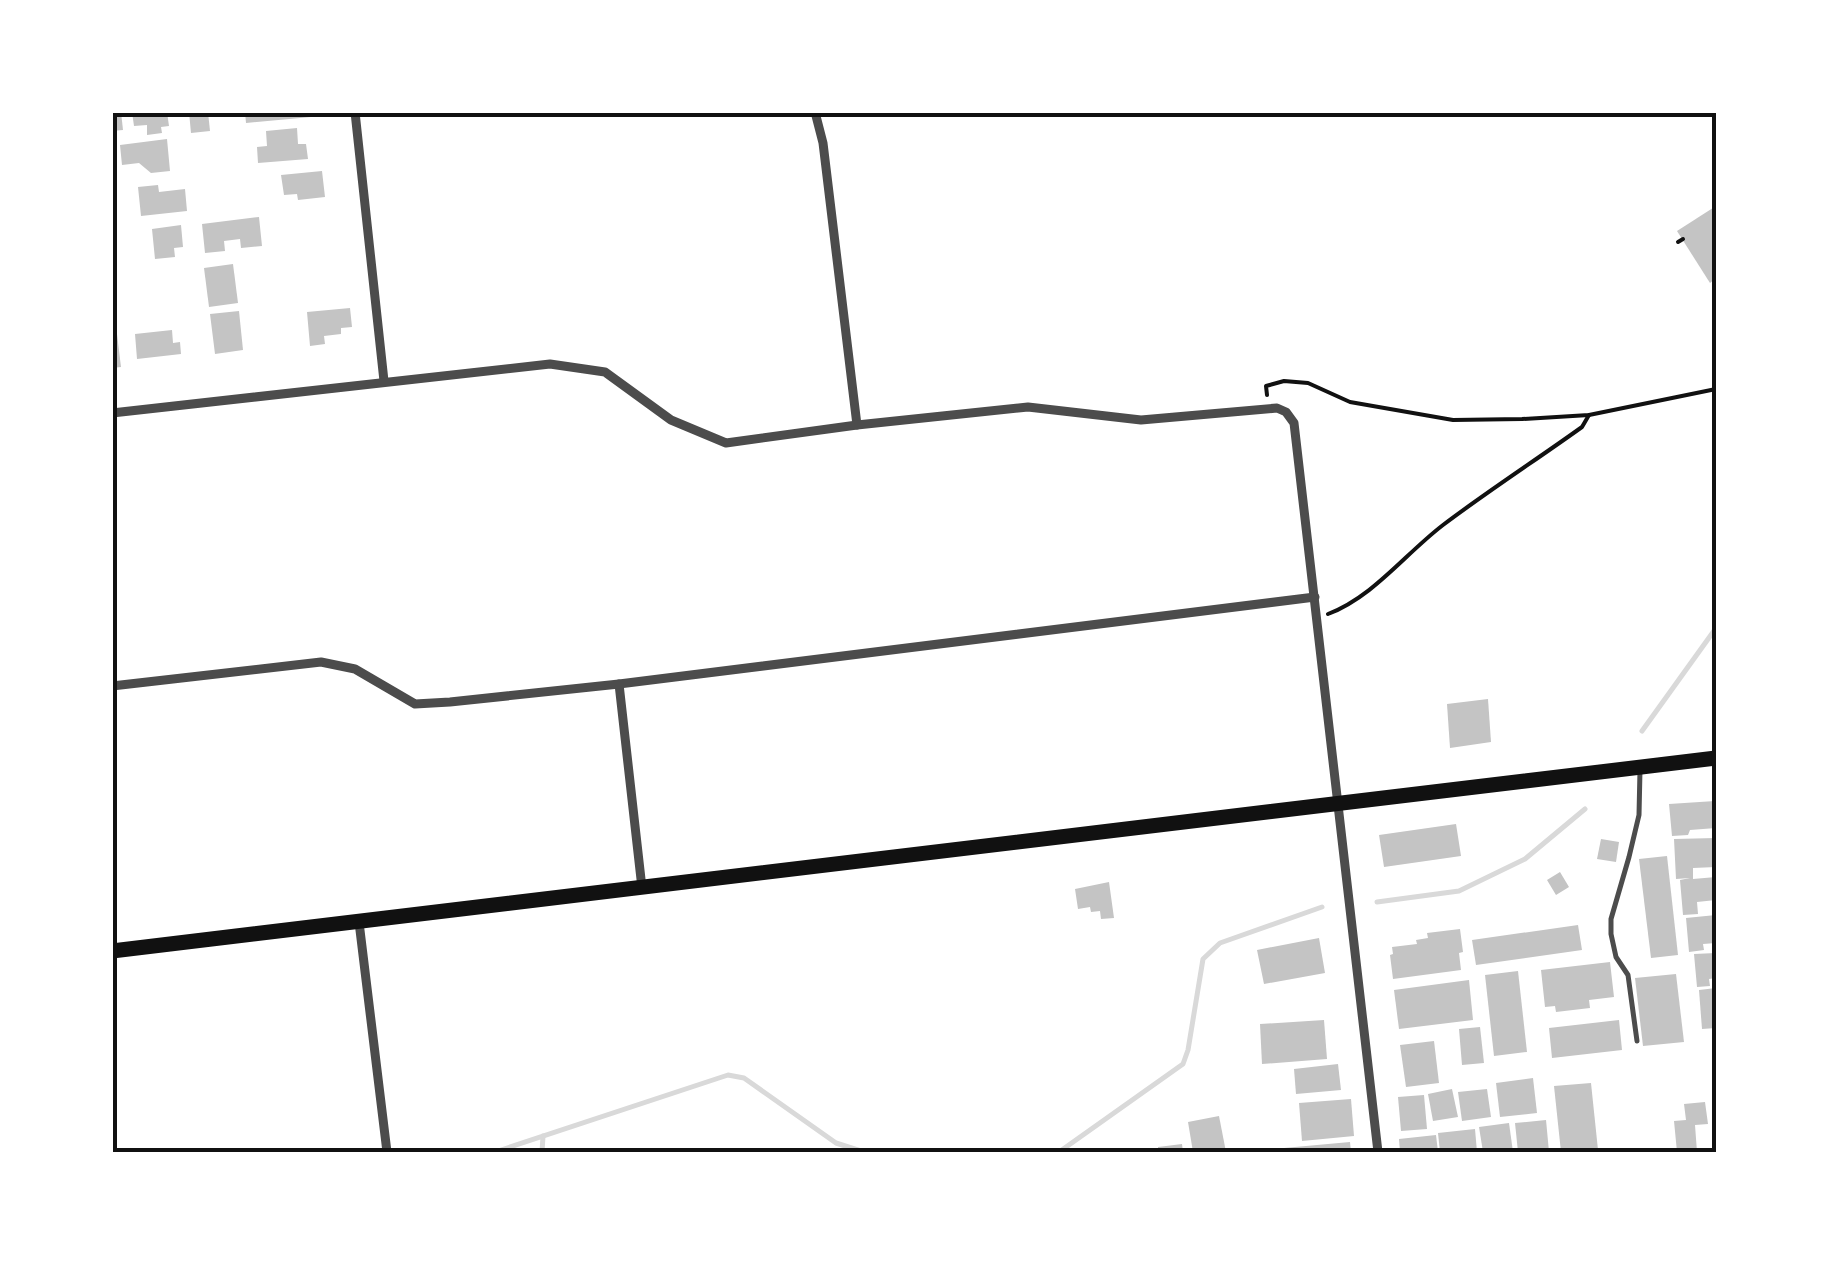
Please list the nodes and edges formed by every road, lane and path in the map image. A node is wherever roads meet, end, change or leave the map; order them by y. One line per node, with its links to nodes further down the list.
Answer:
1 (355, 112): 3 (street)
2 (815, 112): 8 (street)
3 (384, 382): 6 (street); 8 (street)
4 (1716, 389): 7 (path)
5 (1272, 409): 7 (path); 8 (street); 9 (street)
6 (112, 413)
7 (1589, 415): 10 (path)
8 (857, 425)
9 (1315, 597): 10 (street); 11 (street)
10 (1316, 616): 15 (street)
11 (619, 684): 12 (street); 16 (street)
12 (112, 686)
13 (1716, 758): 14 (highway)
14 (1640, 767): 15 (highway); 19 (lane)
15 (1337, 803): 16 (highway); 21 (street)
16 (642, 888): 17 (highway)
17 (360, 922): 18 (highway); 20 (street)
18 (112, 951)
19 (1637, 1041)
20 (387, 1152)
21 (1378, 1152)

